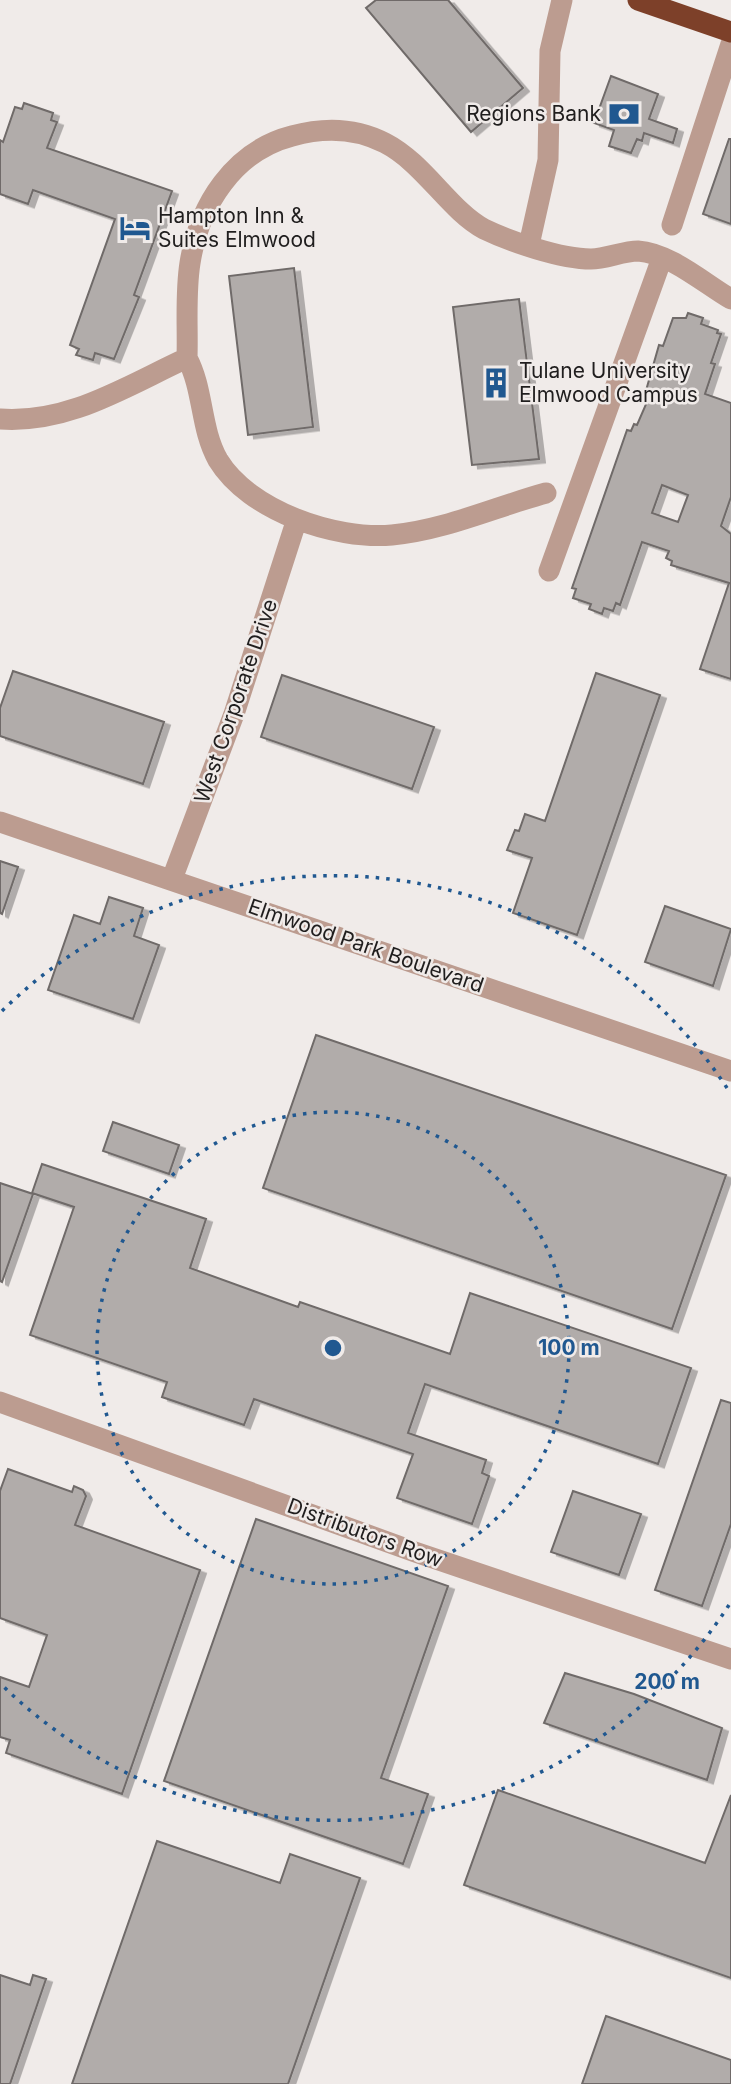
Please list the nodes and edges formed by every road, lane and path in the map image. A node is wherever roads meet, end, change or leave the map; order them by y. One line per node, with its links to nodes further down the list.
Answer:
1 (562, 0): 6 (street)
2 (638, 0): 3 (highway)
3 (731, 32)
4 (731, 44): 5 (street)
5 (672, 225)
6 (529, 245): 7 (street); 9 (street)
7 (662, 258): 8 (street); 13 (street)
8 (731, 299)
9 (187, 358): 10 (street); 12 (street)
10 (0, 419)
11 (547, 493): 12 (street)
12 (296, 522): 15 (street, West Corporate Drive)
13 (550, 571)
14 (0, 822): 15 (street, Elmwood Park Boulevard)
15 (172, 879): 16 (street, Elmwood Park Boulevard)
16 (731, 1071)
17 (0, 1402): 18 (street, Distributors Row)
18 (731, 1659)

